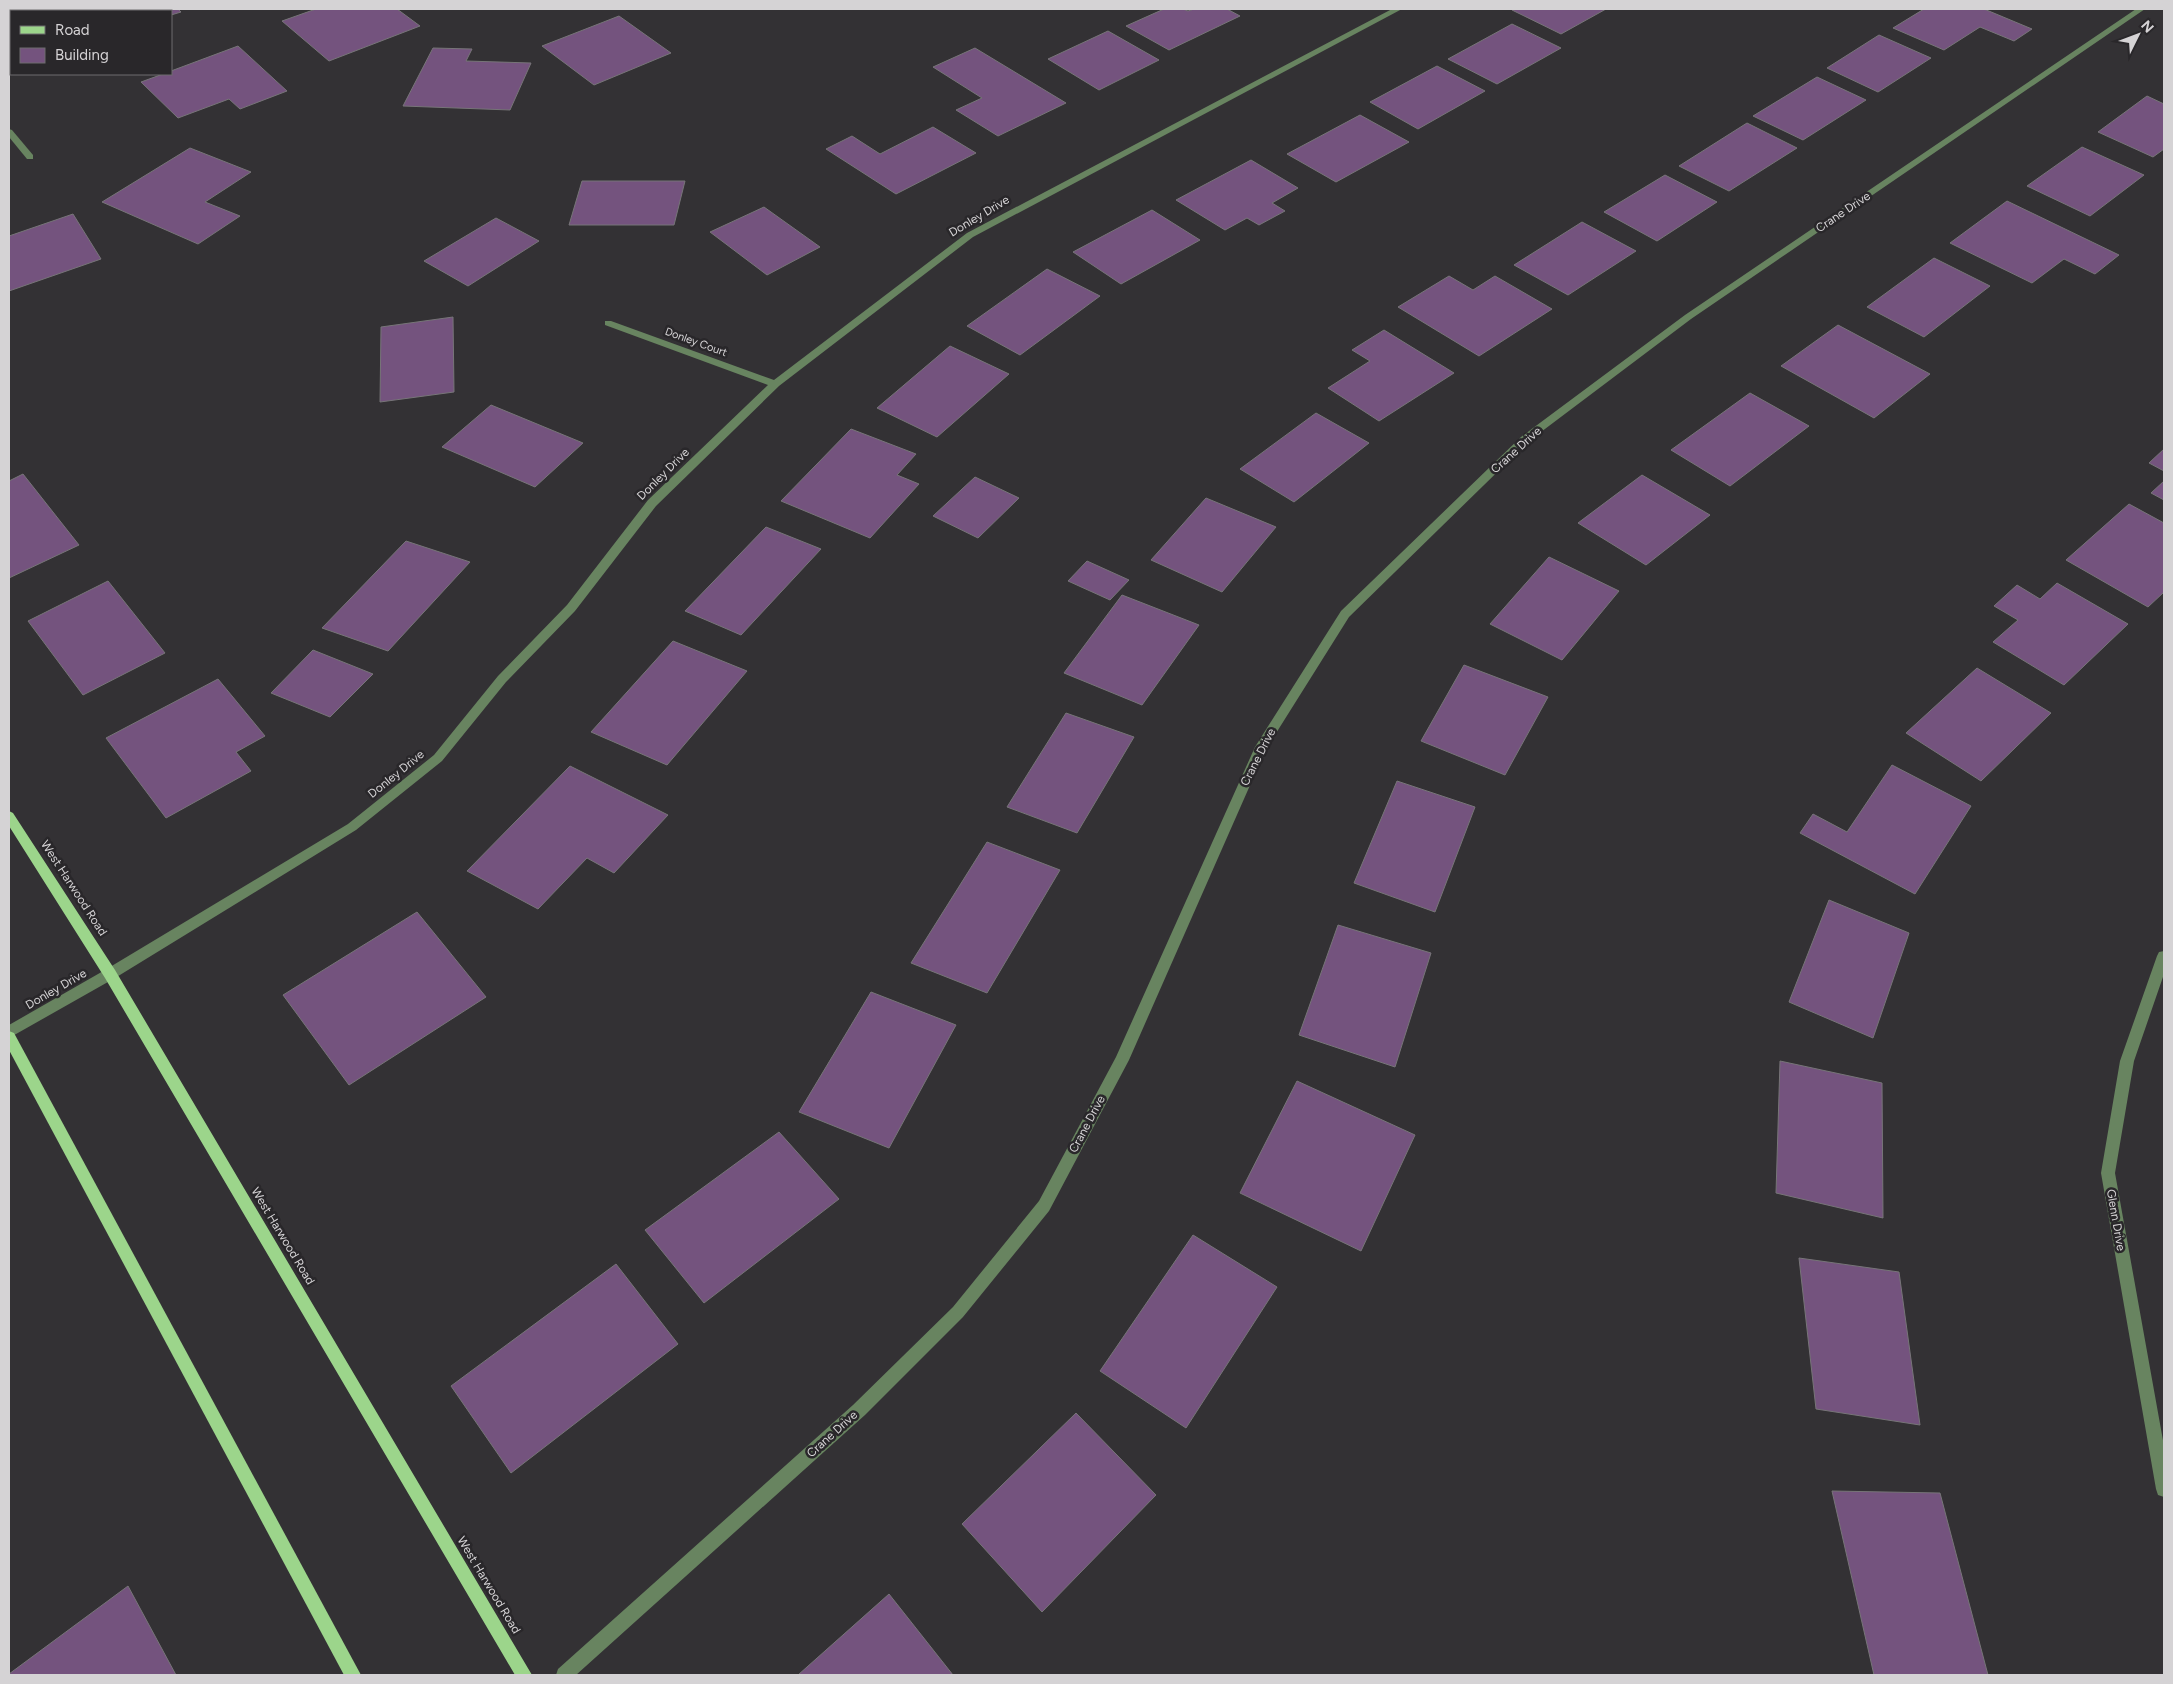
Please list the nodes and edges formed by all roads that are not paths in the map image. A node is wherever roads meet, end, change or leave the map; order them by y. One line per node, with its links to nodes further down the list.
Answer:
1 (1398, 9): 6 (street, Donley Drive)
2 (2141, 9): 15 (street, Crane Drive)
3 (9, 132): 4 (street)
4 (30, 157)
5 (608, 323): 6 (street, Donley Court)
6 (776, 384): 9 (street, Donley Drive)
7 (9, 816): 9 (main road, West Harwood Road)
8 (2164, 956): 12 (street, Glenn Drive)
9 (110, 974): 10 (street, Donley Drive); 14 (main road, West Harwood Road)
10 (9, 1032)
11 (9, 1037): 13 (main road)
12 (2164, 1489)
13 (353, 1675)
14 (524, 1675)
15 (564, 1675)

